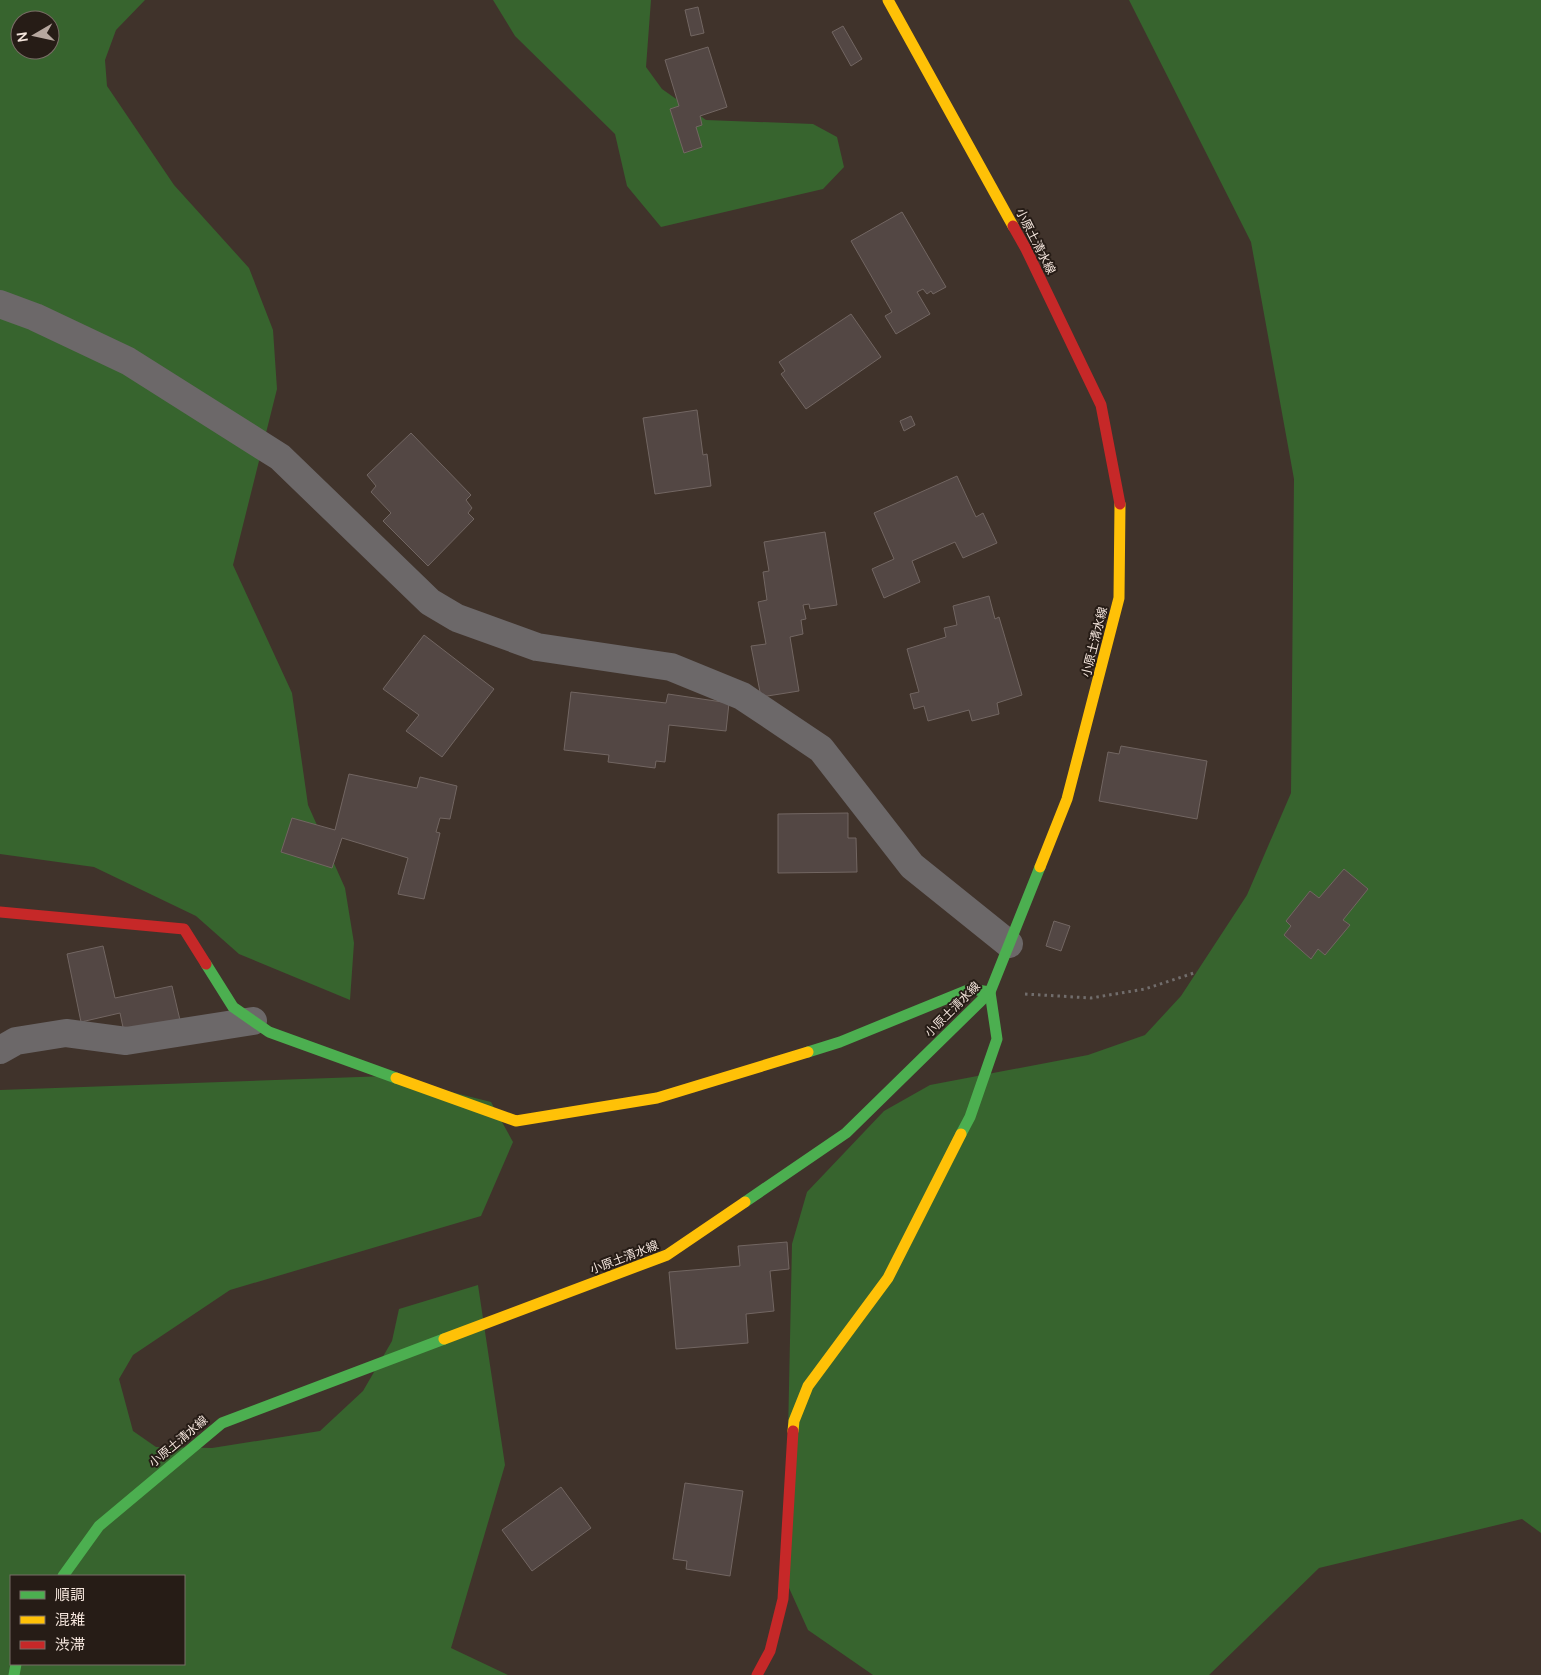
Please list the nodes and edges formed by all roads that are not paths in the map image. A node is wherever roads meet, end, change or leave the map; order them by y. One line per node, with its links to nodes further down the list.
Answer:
1 (888, 0): 4 (main road, 小原土清水線)
2 (0, 304): 4 (street)
3 (0, 912): 6 (main road)
4 (1009, 944): 5 (main road, 小原土清水線)
5 (990, 992): 6 (main road); 8 (main road, 小原土清水線); 9 (main road)
6 (253, 1021): 7 (street)
7 (0, 1050)
8 (64, 1575)
9 (757, 1675)

